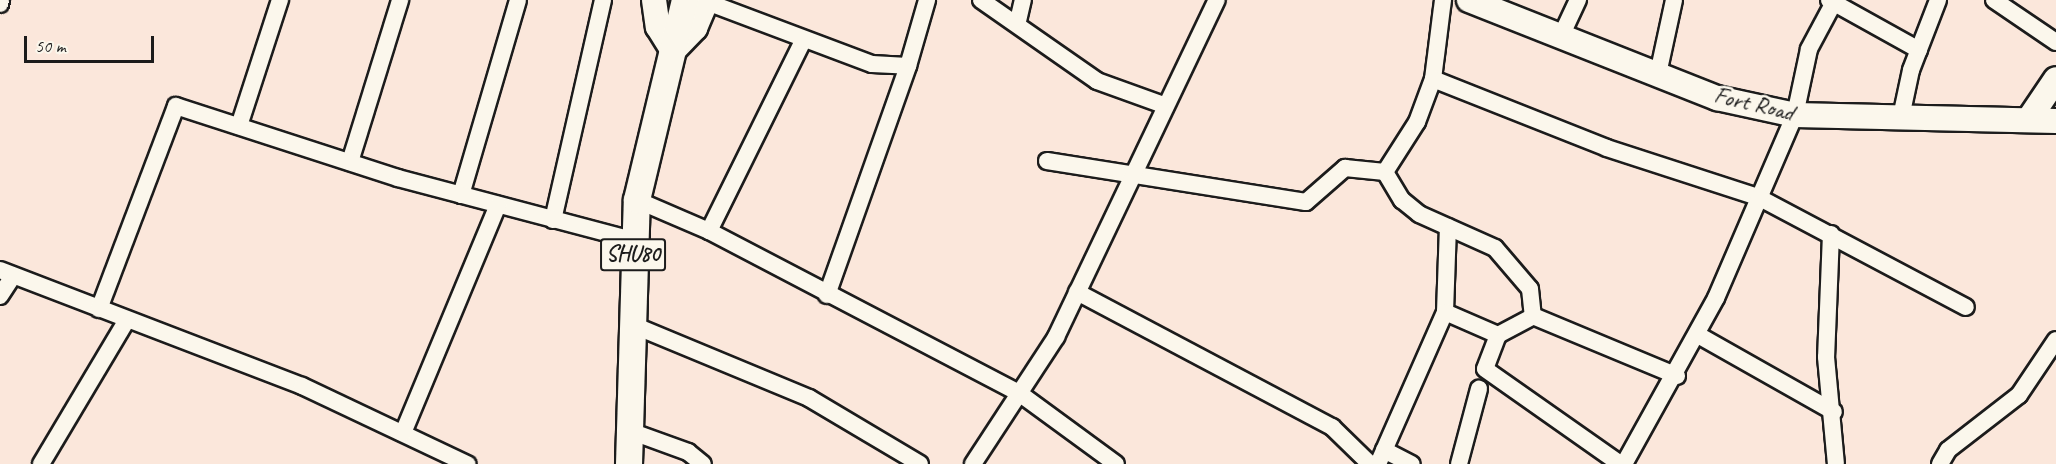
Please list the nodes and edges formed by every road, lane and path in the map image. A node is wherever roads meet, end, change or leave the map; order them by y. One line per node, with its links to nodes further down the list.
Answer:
1 (280, 0): 32 (street)
2 (400, 0): 34 (street)
3 (518, 0): 37 (street)
4 (603, 0): 41 (street)
5 (927, 0): 23 (street)
6 (981, 0): 17 (street)
7 (1023, 0): 17 (street)
8 (1217, 0): 27 (street)
9 (1443, 0): 25 (street)
10 (1469, 0): 18 (main road, Fort Road)
11 (1578, 0): 18 (street)
12 (1674, 0): 24 (street)
13 (1938, 0): 21 (street)
14 (1994, 0): 20 (street)
15 (683, 2): 19 (street); 22 (main road, SHU80); 22 (main road)
16 (1831, 2): 21 (street); 28 (street)
17 (1018, 21): 27 (street)
18 (1562, 34): 24 (main road, Fort Road)
19 (803, 41): 23 (street); 43 (street)
20 (2056, 42)
21 (1919, 50): 29 (street)
22 (673, 51): 39 (main road, SHU80)
23 (908, 66): 48 (street)
24 (1658, 74): 28 (main road, Fort Road)
25 (1432, 79): 35 (street); 38 (street)
26 (2056, 79): 30 (main road)
27 (1167, 106): 36 (street)
28 (1795, 115): 29 (main road, Fort Road); 38 (street)
29 (1901, 117): 30 (main road, Fort Road)
30 (2029, 119): 31 (main road, Fort Road)
31 (2056, 121)
32 (239, 126): 34 (street); 51 (street)
33 (1047, 161): 36 (street)
34 (350, 162): 37 (street)
35 (1385, 172): 36 (street); 42 (street)
36 (1133, 173): 47 (street)
37 (461, 195): 40 (street)
38 (1758, 197): 44 (street); 57 (street)
39 (637, 200): 43 (street); 45 (main road, SHU80)
40 (498, 205): 41 (street); 64 (street)
41 (553, 220): 45 (street)
42 (1448, 227): 52 (street); 53 (street)
43 (709, 231): 48 (street)
44 (1831, 234): 50 (street); 62 (street)
45 (633, 240): 55 (main road, SHU80)
46 (6, 273): 49 (street); 51 (street)
47 (1077, 292): 61 (street); 73 (street)
48 (827, 295): 61 (street)
49 (0, 296)
50 (1966, 307)
51 (99, 309): 54 (street)
52 (1444, 312): 56 (street); 65 (street)
53 (1533, 316): 56 (street); 59 (street)
54 (127, 320): 64 (street); 66 (street)
55 (633, 325): 63 (main road, SHU80); 70 (street)
56 (1498, 335): 76 (street)
57 (1698, 335): 59 (street); 62 (street)
58 (2056, 340): 78 (street)
59 (1677, 376): 76 (street)
60 (1479, 389): 75 (street)
61 (1018, 393): 71 (street); 72 (street)
62 (1834, 412): 77 (street)
63 (630, 431): 68 (main road, SHU80); 69 (street)
64 (403, 433): 67 (street)
65 (1381, 457): 74 (street)
66 (41, 464)
67 (467, 464)
68 (629, 464)
69 (703, 464)
70 (920, 464)
71 (973, 464)
72 (1116, 464)
73 (1370, 464)
74 (1412, 464)
75 (1459, 464)
76 (1622, 464)
77 (1836, 464)
78 (1940, 464)

